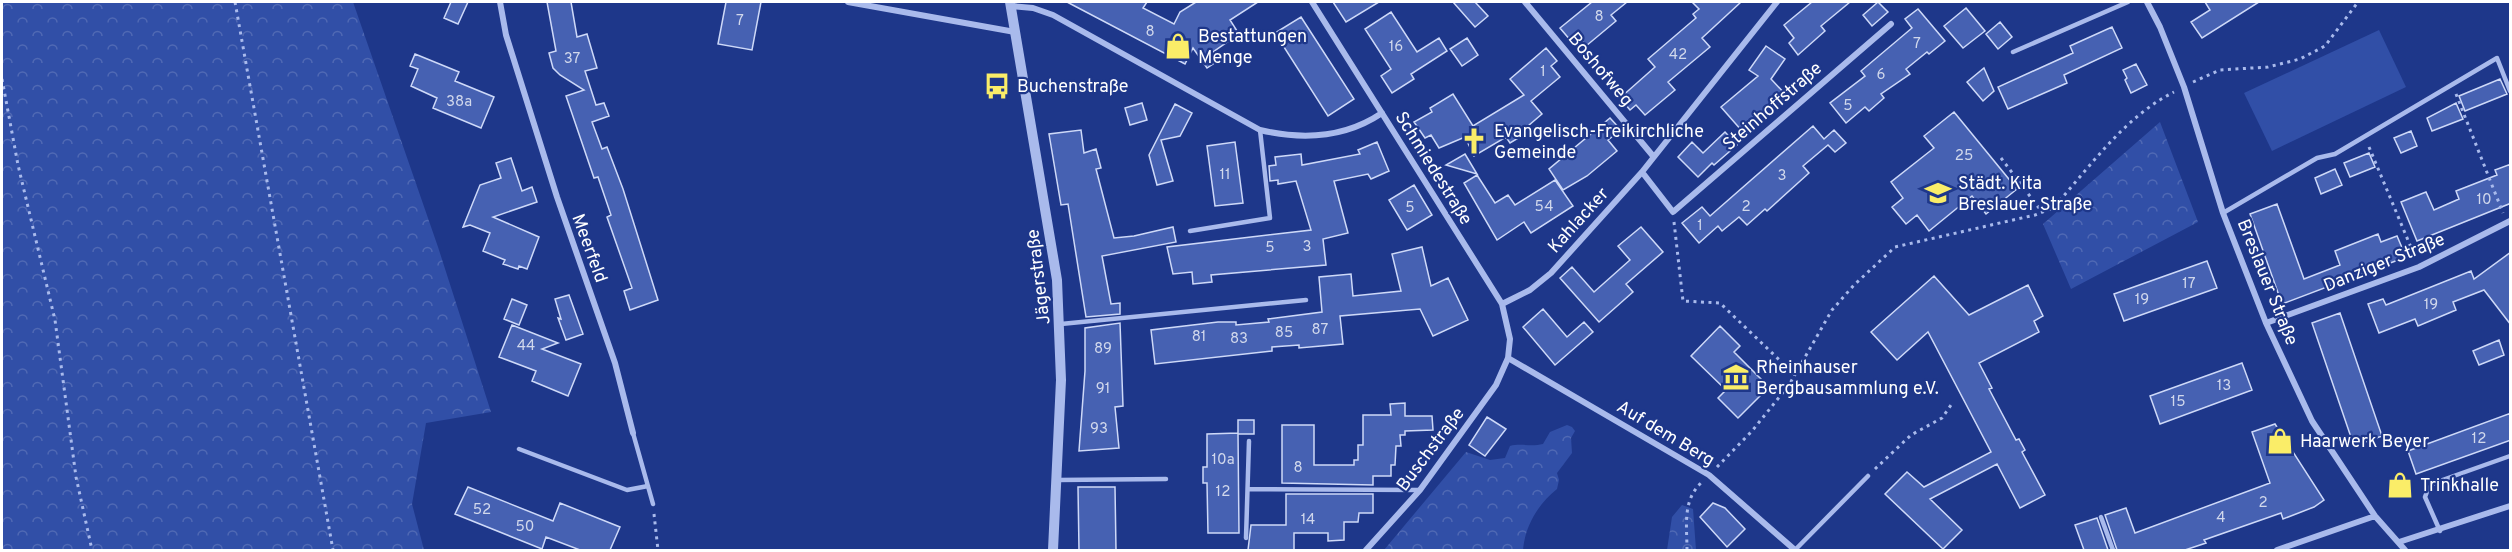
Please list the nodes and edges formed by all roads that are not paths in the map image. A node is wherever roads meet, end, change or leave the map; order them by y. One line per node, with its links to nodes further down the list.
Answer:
1 (500, 2): 25 (street, Meerfeld)
2 (849, 2): 10 (street)
3 (1312, 2): 13 (street, Schmiedestraße)
4 (1525, 2): 15 (street, Boshofweg)
5 (1776, 2): 15 (street, Kahlacker)
6 (2128, 2): 11 (lane)
7 (2147, 2): 17 (street, Breslauer Straße)
8 (1011, 4): 10 (street, Jägerstraße); 14 (street)
9 (1891, 24): 16 (street, Steinhoffstraße)
10 (1016, 33): 23 (street, Jägerstraße)
11 (2013, 52)
12 (2511, 91): 17 (lane)
13 (1382, 113): 14 (street); 21 (street, Schmiedestraße)
14 (1260, 130): 19 (lane)
15 (1653, 156): 16 (street, Kahlacker)
16 (1642, 172): 21 (street, Kahlacker)
17 (2223, 213): 22 (street, Breslauer Straße)
18 (2509, 222): 22 (street, Danziger Straße)
19 (1190, 231)
20 (1306, 300): 23 (lane)
21 (1502, 304): 24 (street, Schmiedestraße)
22 (2266, 323): 37 (street, Breslauer Straße)
23 (1061, 324): 31 (street, Jägerstraße)
24 (1509, 358): 34 (street, Buschstraße); 44 (street, Auf dem Berg)
25 (633, 433): 32 (lane, Meerfeld)
26 (1249, 441): 33 (lane)
27 (519, 449): 32 (lane)
28 (2511, 456): 39 (lane)
29 (1868, 476): 44 (lane)
30 (1167, 479): 31 (lane)
31 (1057, 480): 42 (street, Jägerstraße)
32 (648, 486): 35 (lane, Meerfeld)
33 (1248, 489): 34 (lane); 40 (lane)
34 (1420, 490): 43 (street, Buschstraße)
35 (653, 504)
36 (2511, 507): 39 (street)
37 (2375, 516): 41 (street, Breslauer Straße); 46 (street)
38 (2101, 518): 45 (lane)
39 (2440, 531): 41 (street)
40 (1246, 538)
41 (2398, 542): 47 (street, Breslauer Straße)
42 (1053, 550)
43 (1366, 550)
44 (1795, 550)
45 (2113, 550)
46 (2277, 550)
47 (2405, 550)

